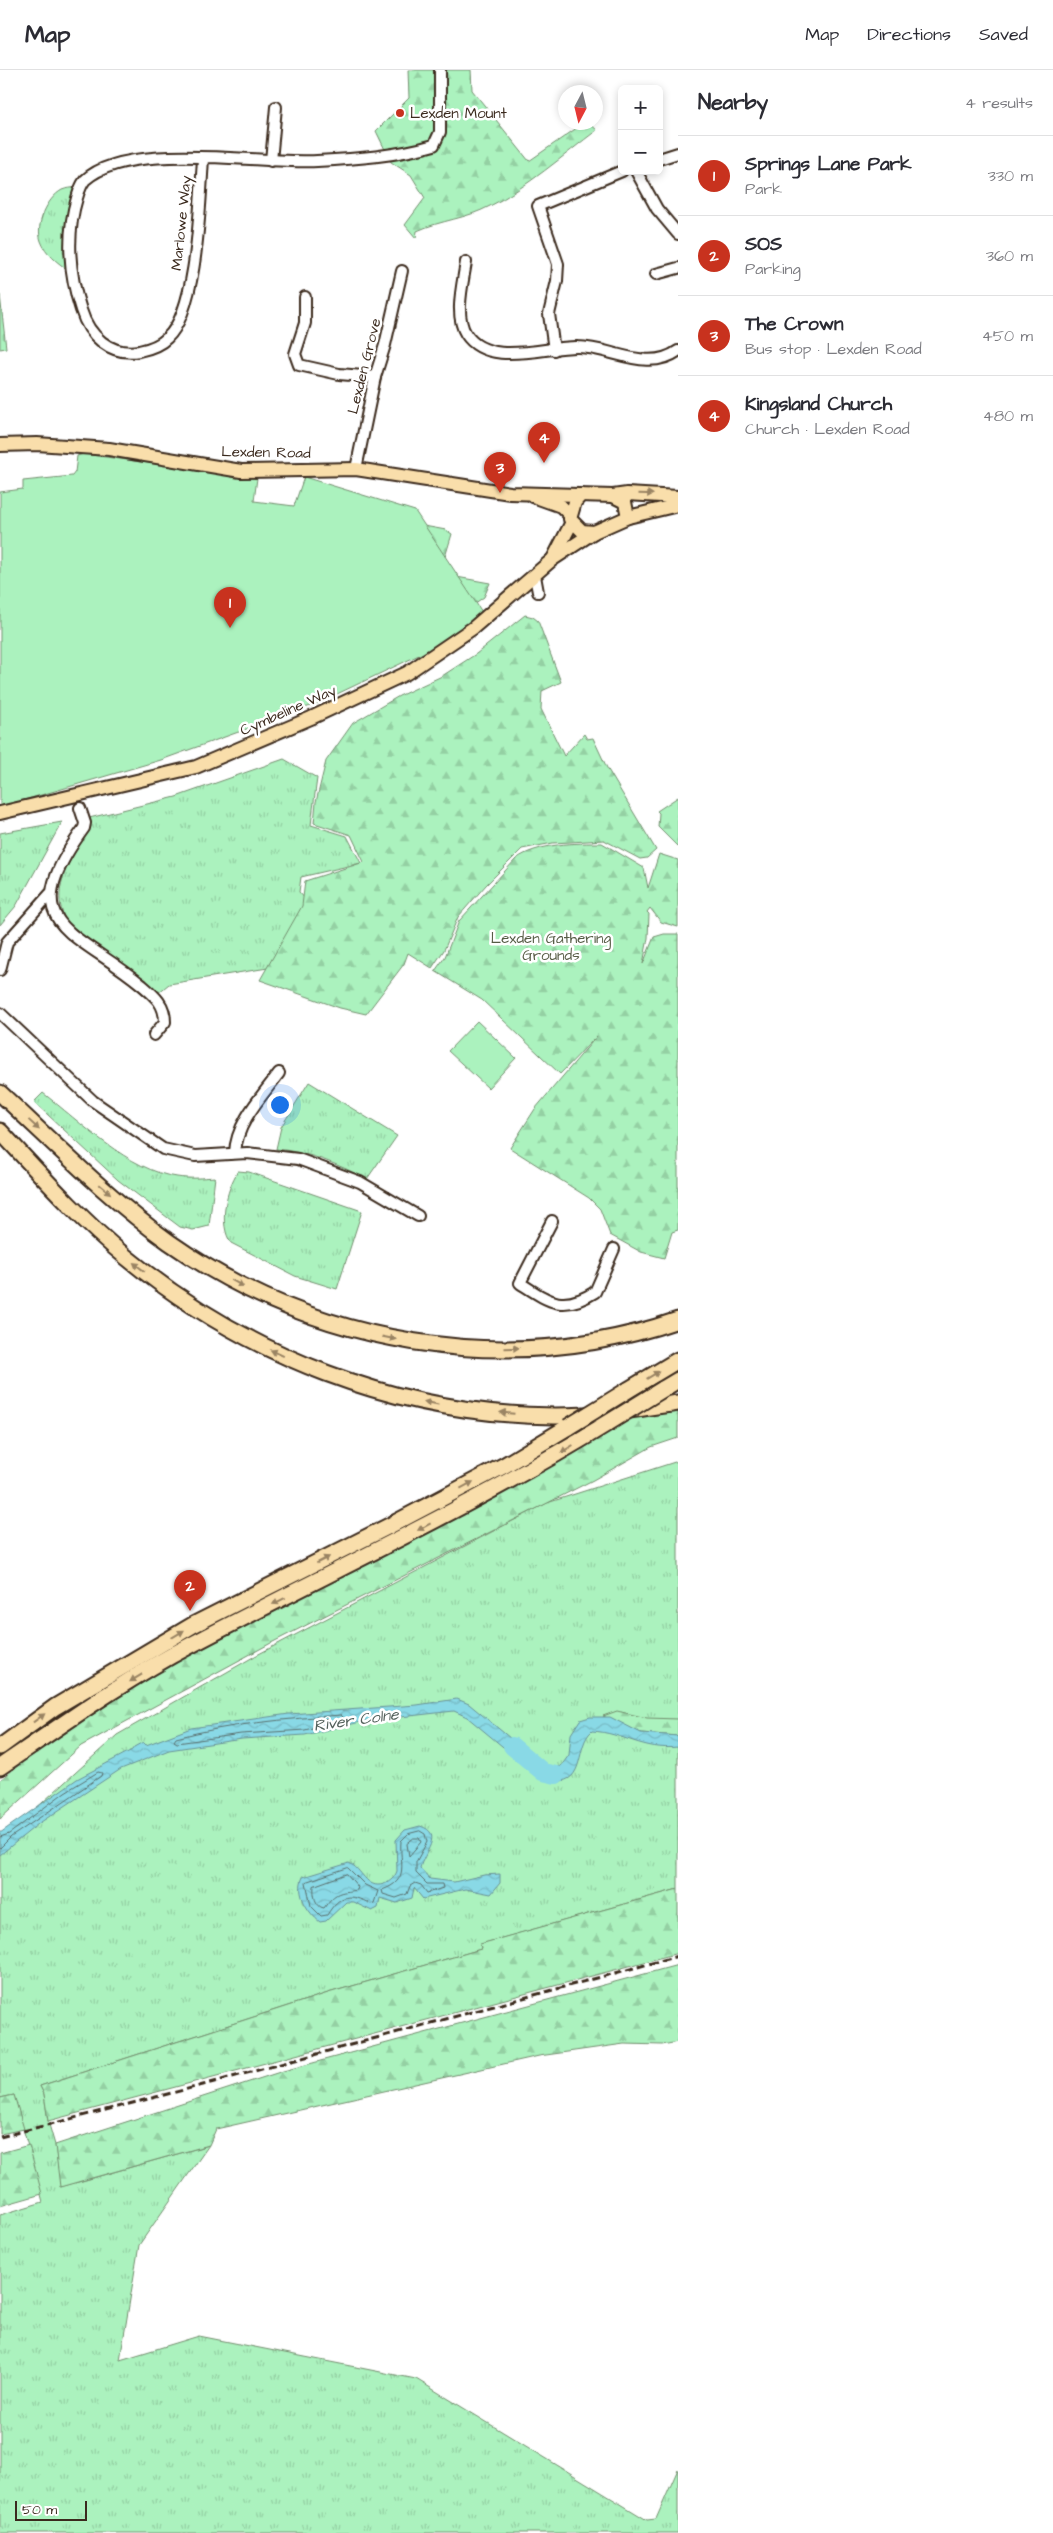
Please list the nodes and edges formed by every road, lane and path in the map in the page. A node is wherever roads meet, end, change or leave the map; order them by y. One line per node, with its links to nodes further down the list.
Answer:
1 (440, 70): 6 (street, Marlowe Way)
2 (276, 107): 6 (street)
3 (678, 154): 4 (street)
4 (663, 158)
5 (203, 159): 5 (street, Marlowe Way); 6 (street, Marlowe Way)
6 (271, 161)
7 (618, 173): 15 (street)
8 (638, 175): 9 (street)
9 (678, 234)
10 (466, 262): 15 (street)
11 (678, 268): 13 (street)
12 (402, 270): 17 (street, Lexden Grove)
13 (656, 274)
14 (305, 297): 17 (street)
15 (554, 350): 16 (street)
16 (678, 352)
17 (375, 377): 19 (street, Lexden Grove)
18 (0, 445): 19 (main road, Lexden Road)
19 (356, 469): 20 (main road, Lexden Road)
20 (532, 495): 21 (main road, Lexden Road); 26 (main road, Lexden Road)
21 (581, 495): 22 (main road, Lexden Road); 26 (main road, Cymbeline Way)
22 (613, 496): 23 (main road, Lexden Road, one-way to 23); 25 (main road)
23 (678, 497)
24 (678, 505): 25 (main road, Cymbeline Way)
25 (628, 517): 27 (main road, Cymbeline Way)
26 (571, 519): 27 (main road, Lexden Road); 28 (main road, Cymbeline Way)
27 (594, 532): 28 (main road, Cymbeline Way)
28 (553, 559): 29 (main road, Cymbeline Way)
29 (535, 576): 30 (street); 32 (main road, Cymbeline Way)
30 (538, 592)
31 (80, 808): 33 (street)
32 (0, 813)
33 (50, 894): 34 (street); 36 (street)
34 (0, 970)
35 (0, 1013): 40 (street)
36 (154, 1034)
37 (279, 1073): 40 (street)
38 (0, 1093): 44 (highway, one-way to 44)
39 (0, 1131): 47 (highway, one-way to 39)
40 (235, 1153): 41 (street)
41 (418, 1216)
42 (552, 1221): 43 (street)
43 (614, 1249)
44 (678, 1320)
45 (678, 1360): 48 (highway, one-way to 45, bridge)
46 (678, 1380): 49 (highway, one-way to 49, bridge)
47 (678, 1403)
48 (0, 1747)
49 (0, 1767)

